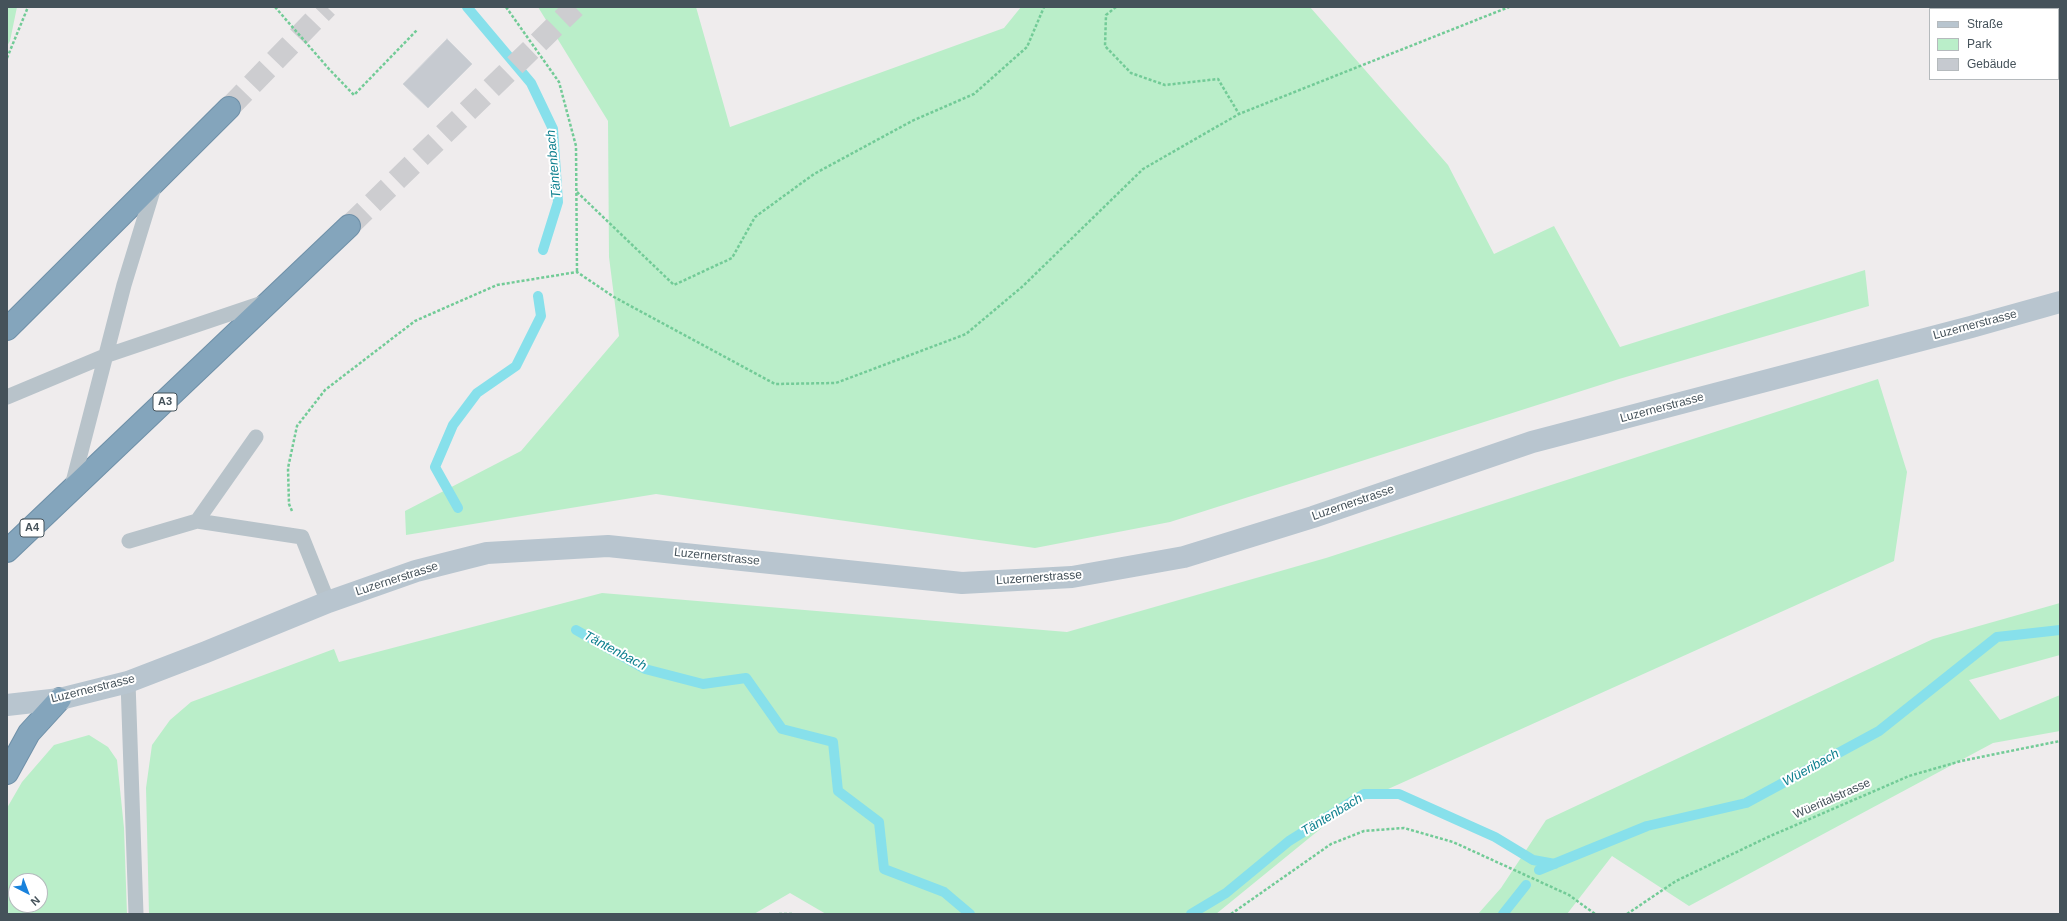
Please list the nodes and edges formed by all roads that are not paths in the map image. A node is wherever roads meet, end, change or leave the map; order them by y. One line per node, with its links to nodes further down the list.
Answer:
1 (229, 108): 2 (highway)
2 (156, 181): 6 (highway); 7 (lane)
3 (349, 226): 4 (highway, A3)
4 (272, 300): 7 (lane); 10 (highway, A3)
5 (2060, 302): 15 (main road, Luzernerstrasse)
6 (7, 329)
7 (105, 356): 8 (lane); 10 (lane)
8 (7, 397)
9 (256, 437): 11 (lane)
10 (64, 499): 13 (highway, A4); 14 (highway, A3)
11 (198, 521): 12 (lane); 15 (lane)
12 (129, 540)
13 (7, 551)
14 (7, 560)
15 (328, 602): 16 (main road, Luzernerstrasse)
16 (128, 682): 17 (main road, Luzernerstrasse); 20 (lane)
17 (60, 699): 18 (main road, Luzernerstrasse); 19 (highway)
18 (7, 705)
19 (7, 773)
20 (136, 914)

